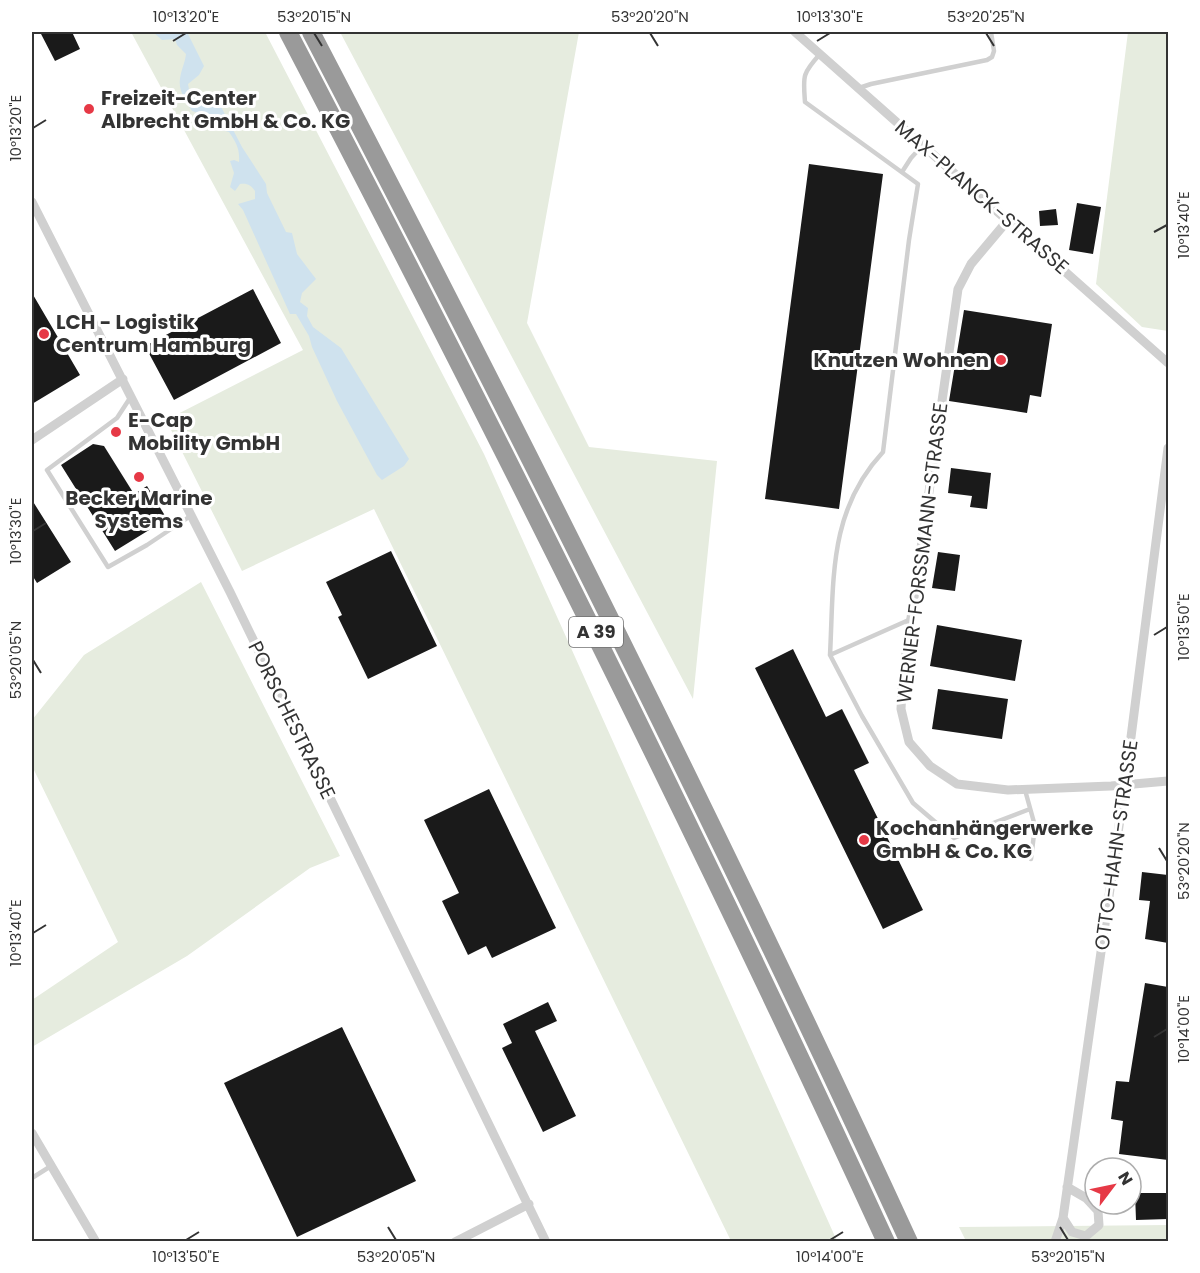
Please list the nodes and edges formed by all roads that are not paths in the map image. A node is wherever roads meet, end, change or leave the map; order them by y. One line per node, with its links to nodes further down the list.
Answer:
1 (288, 32): 33 (highway, A 39)
2 (311, 32): 34 (highway, A 39)
3 (795, 32): 5 (street, MAX-PLANCK-STRASSE)
4 (991, 32): 6 (lane)
5 (820, 54): 6 (street, MAX-PLANCK-STRASSE); 8 (lane)
6 (859, 88): 7 (street, MAX-PLANCK-STRASSE)
7 (923, 145): 8 (lane); 10 (street, MAX-PLANCK-STRASSE)
8 (902, 172): 18 (lane)
9 (32, 202): 12 (street, PORSCHESTRASSE)
10 (1008, 220): 11 (street, MAX-PLANCK-STRASSE); 17 (street, WERNER-FORSSMANN-STRASSE)
11 (1168, 363)
12 (123, 379): 13 (street, PORSCHESTRASSE); 14 (street)
13 (132, 396): 16 (street, PORSCHESTRASSE); 16 (lane)
14 (32, 440)
15 (1168, 448): 20 (street, OTTO-HAHN-STRASSE)
16 (192, 515): 28 (street, PORSCHESTRASSE)
17 (911, 619): 18 (lane); 21 (street, WERNER-FORSSMANN-STRASSE)
18 (830, 655): 22 (lane)
19 (1168, 781): 20 (street, WERNER-FORSSMANN-STRASSE)
20 (1125, 784): 21 (street, WERNER-FORSSMANN-STRASSE); 27 (street, OTTO-HAHN-STRASSE)
21 (1025, 790): 22 (lane)
22 (1030, 809): 23 (lane)
23 (1031, 859)
24 (32, 1133): 25 (street)
25 (51, 1166): 26 (lane); 30 (street)
26 (32, 1178)
27 (1066, 1187): 29 (street, OTTO-HAHN-STRASSE); 29 (street)
28 (529, 1204): 31 (street); 32 (street, PORSCHESTRASSE)
29 (1063, 1218): 35 (street, OTTO-HAHN-STRASSE)
30 (96, 1242)
31 (454, 1242)
32 (546, 1242)
33 (886, 1242)
34 (909, 1242)
35 (1055, 1242)

